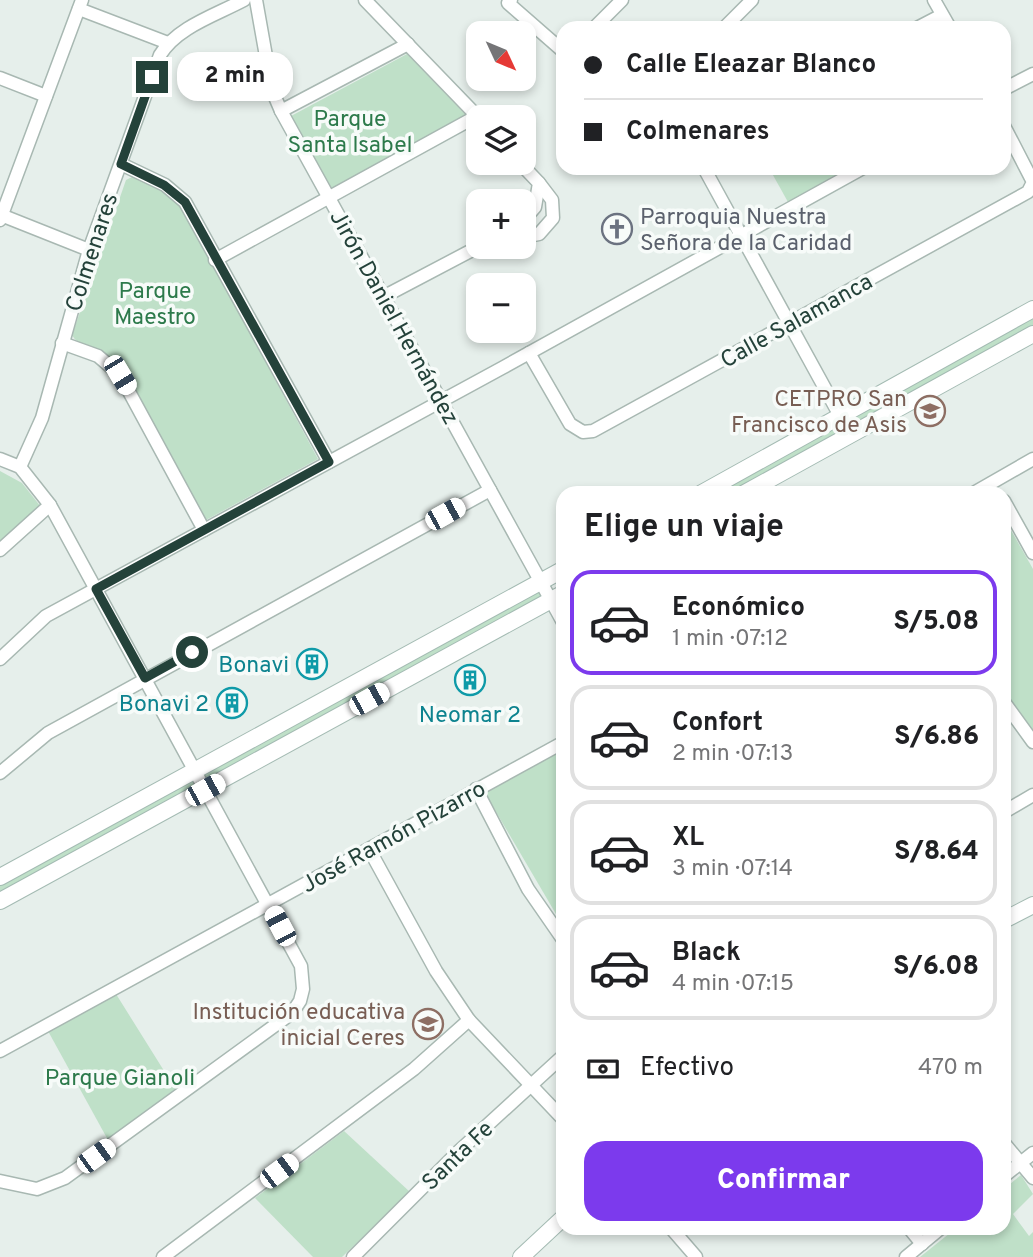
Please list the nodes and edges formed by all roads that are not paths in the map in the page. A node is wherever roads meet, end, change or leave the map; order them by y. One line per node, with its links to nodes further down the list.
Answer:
1 (244, 0): 14 (street)
2 (256, 0): 22 (street, Jirón Daniel Hernández)
3 (365, 0): 15 (street)
4 (511, 0): 16 (street)
5 (622, 0): 10 (street)
6 (752, 0): 11 (street)
7 (934, 0): 9 (street)
8 (81, 4): 14 (street); 20 (street)
9 (942, 15): 12 (street); 13 (street)
10 (601, 21)
11 (731, 21)
12 (930, 21)
13 (946, 21)
14 (168, 43): 25 (street, Colmenares)
15 (408, 44): 21 (street); 22 (street)
16 (556, 45)
17 (1033, 74): 19 (street)
18 (0, 78): 20 (street)
19 (1011, 85)
20 (46, 96): 32 (street)
21 (466, 105)
22 (281, 111): 30 (street, Jirón Daniel Hernández)
23 (466, 123): 30 (street)
24 (1011, 139): 40 (street, Calle Salamanca)
25 (121, 164): 35 (street, Colmenares); 37 (street)
26 (531, 175): 29 (street)
27 (707, 175): 34 (street)
28 (850, 175): 34 (street)
29 (539, 183): 31 (street); 33 (street)
30 (328, 198): 37 (street); 38 (street, Jirón Daniel Hernández)
31 (536, 207)
32 (1, 217): 35 (street)
33 (536, 235)
34 (740, 235): 40 (street); 43 (street)
35 (89, 250): 42 (street, Colmenares)
36 (466, 253): 38 (street)
37 (215, 260): 49 (street)
38 (383, 297): 44 (street, Jirón Daniel Hernández)
39 (1033, 309): 45 (main road)
40 (788, 324): 43 (street, Calle Salamanca); 45 (street)
41 (1033, 334): 46 (main road)
42 (62, 343): 50 (street, Colmenares); 59 (street)
43 (528, 353): 44 (street)
44 (442, 401): 49 (street); 56 (street, Jirón Daniel Hernández)
45 (840, 416): 46 (street); 52 (main road)
46 (850, 434): 53 (main road)
47 (0, 459): 50 (street)
48 (1033, 460): 51 (street)
49 (329, 462): 59 (street)
50 (20, 467): 57 (street)
51 (993, 481): 54 (street); 55 (street)
52 (714, 486)
53 (757, 486)
54 (985, 486)
55 (996, 486)
56 (490, 490): 63 (street, Jirón Daniel Hernández); 68 (street)
57 (50, 505): 60 (street); 64 (street)
58 (1011, 514): 61 (street)
59 (204, 530): 64 (street)
60 (0, 550)
61 (1033, 553)
62 (556, 574): 63 (main road)
63 (541, 582): 65 (street, Jirón Daniel Hernández); 72 (main road)
64 (96, 589): 67 (street); 68 (street)
65 (556, 595)
66 (556, 597): 75 (main road)
67 (0, 659)
68 (145, 678): 72 (street); 73 (street)
69 (1011, 712): 70 (street)
70 (1033, 742)
71 (556, 746): 74 (street, José Ramón Pizarro)
72 (195, 771): 75 (street); 79 (main road)
73 (0, 773)
74 (476, 789): 78 (street, José Ramón Pizarro); 84 (street)
75 (205, 790): 80 (main road); 81 (street)
76 (1033, 795): 77 (street)
77 (1011, 808)
78 (369, 849): 81 (street, José Ramón Pizarro); 85 (street)
79 (0, 877)
80 (0, 901)
81 (269, 905): 86 (street, José Ramón Pizarro); 95 (street)
82 (1033, 905): 83 (main road)
83 (1011, 916)
84 (556, 930)
85 (469, 1020): 88 (street); 101 (street)
86 (0, 1051)
87 (556, 1062): 88 (street, Santa Fe)
88 (531, 1085): 89 (street); 102 (street, Santa Fe)
89 (556, 1112)
90 (1011, 1151): 92 (street)
91 (1033, 1153): 92 (street)
92 (1021, 1163): 93 (street); 94 (street)
93 (1011, 1171)
94 (1033, 1178)
95 (0, 1181)
96 (556, 1224): 103 (main road)
97 (677, 1235): 104 (street)
98 (915, 1235): 100 (street)
99 (933, 1235): 100 (street)
100 (922, 1244): 105 (street)
101 (165, 1256)
102 (353, 1257)
103 (521, 1257)
104 (696, 1257)
105 (906, 1257)

